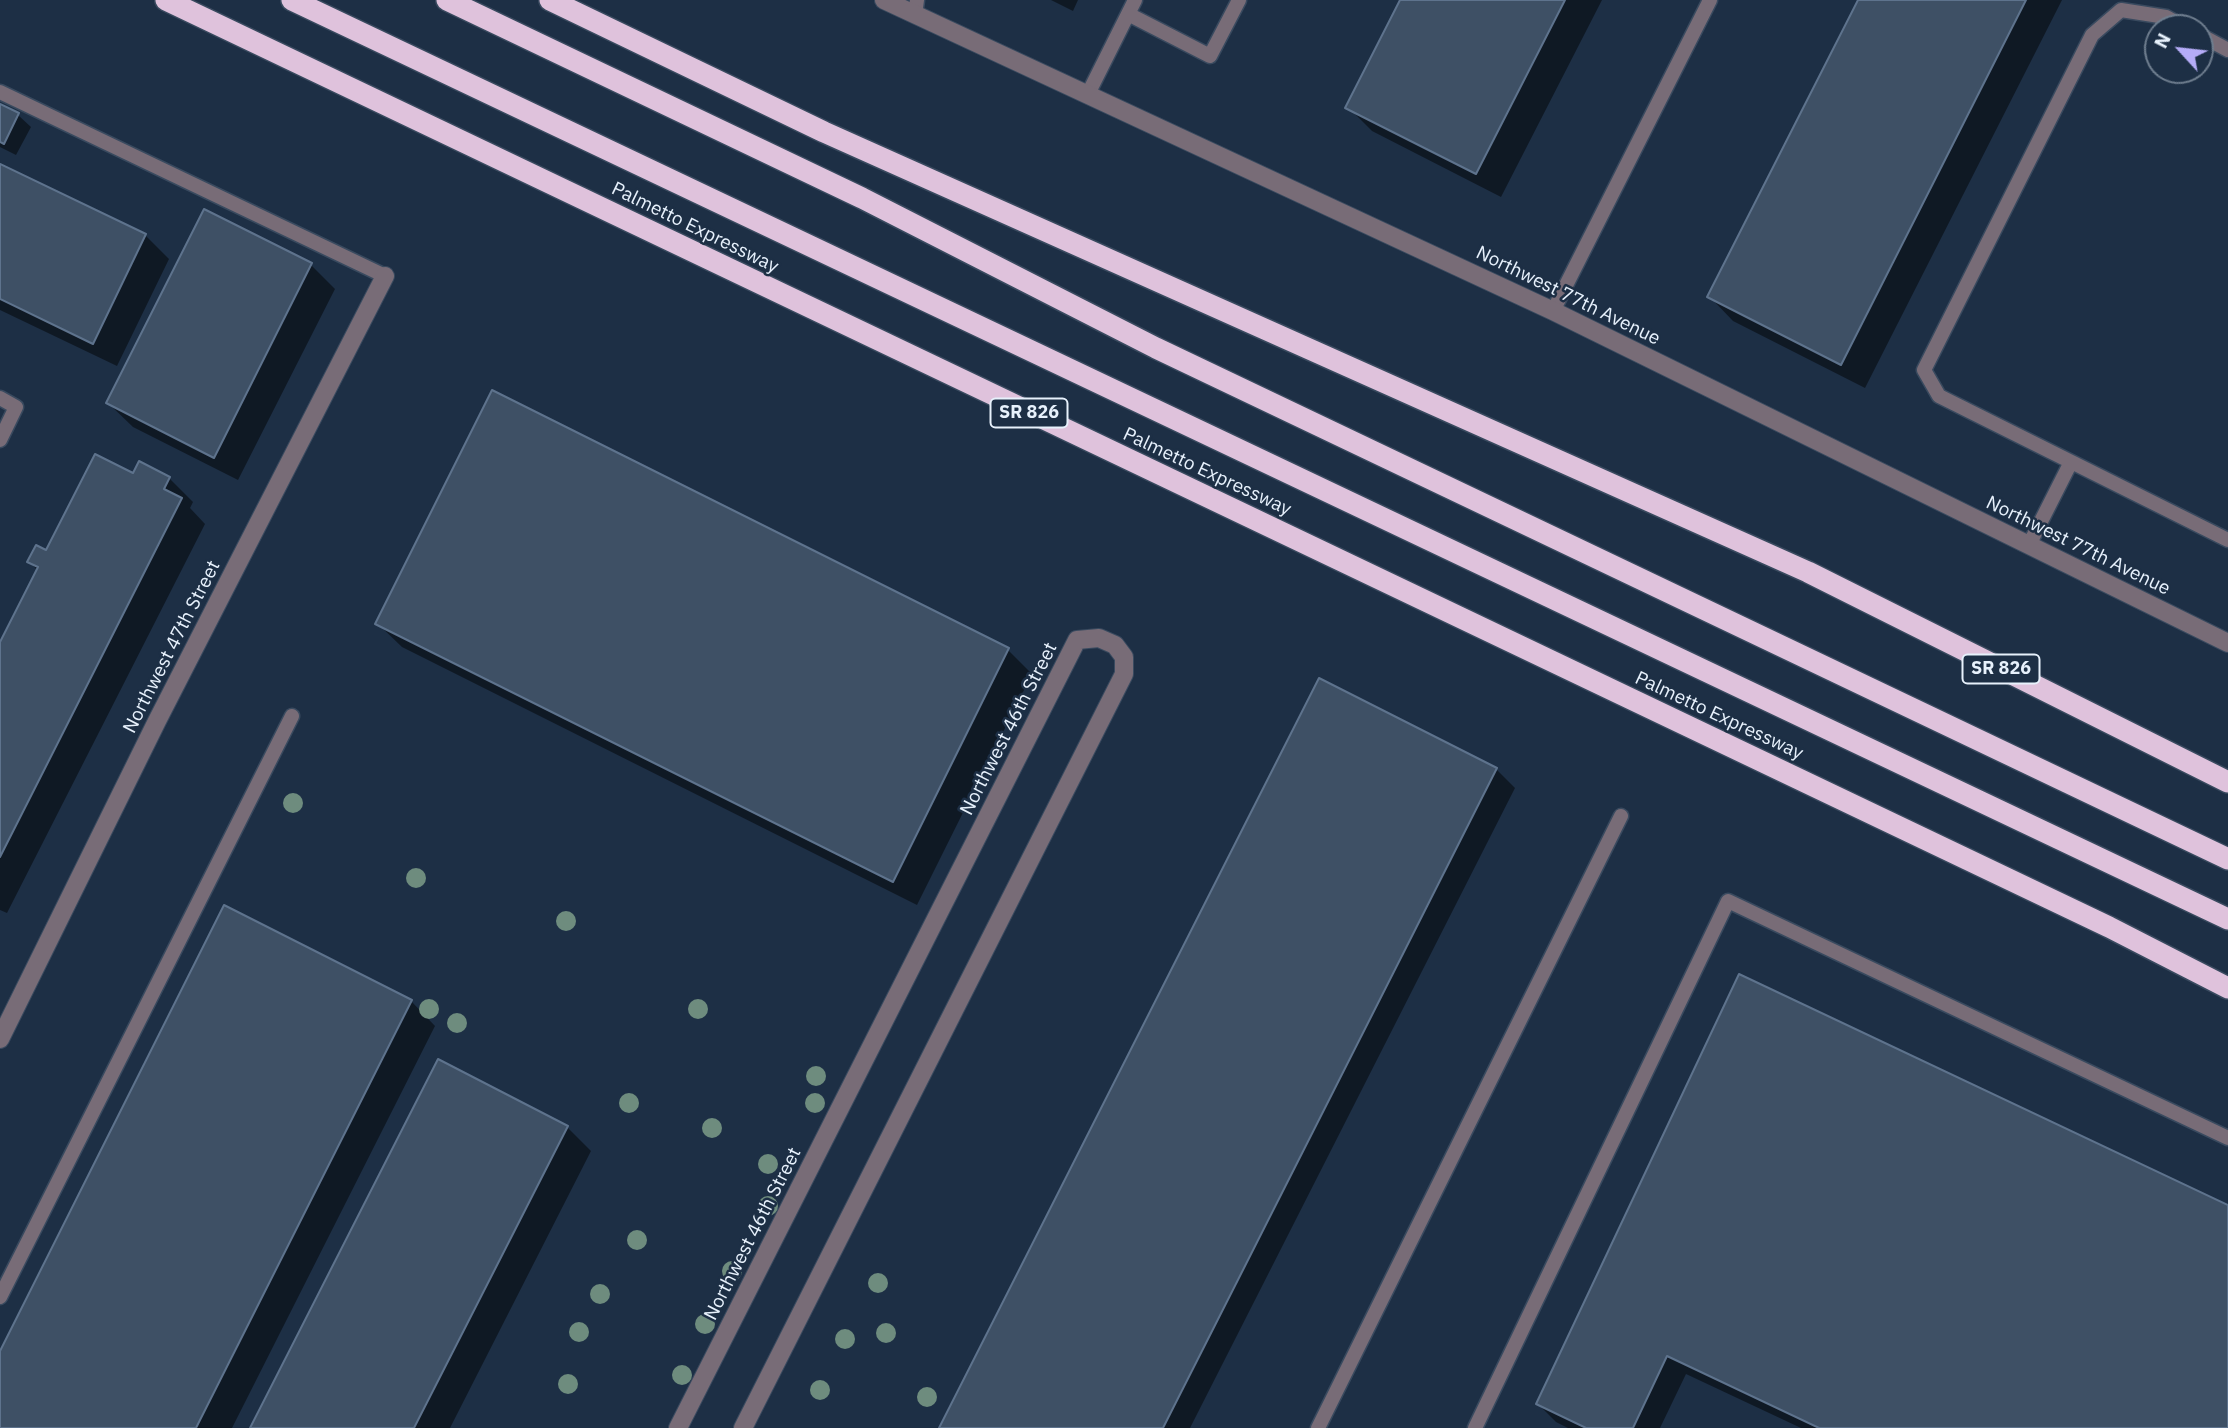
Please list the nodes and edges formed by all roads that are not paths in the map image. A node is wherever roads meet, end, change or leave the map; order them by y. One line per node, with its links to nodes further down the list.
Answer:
1 (166, 0): 29 (highway, Palmetto Expressway / SR 826)
2 (292, 0): 28 (highway)
3 (447, 0): 27 (highway)
4 (550, 0): 23 (highway, SR 826)
5 (884, 0): 9 (street, Northwest 77th Avenue)
6 (1135, 0): 10 (lane)
7 (1239, 0): 10 (lane)
8 (1710, 0): 15 (lane)
9 (916, 7): 13 (street, Northwest 77th Avenue)
10 (1128, 14): 13 (lane)
11 (2144, 14): 18 (lane)
12 (0, 92): 14 (lane)
13 (1088, 94): 15 (street, Northwest 77th Avenue)
14 (385, 276): 30 (street, Northwest 47th Street)
15 (1553, 311): 20 (street, Northwest 77th Avenue)
16 (0, 398): 17 (lane)
17 (0, 440)
18 (2071, 462): 19 (lane); 20 (lane)
19 (2228, 540)
20 (2029, 545): 21 (street, Northwest 77th Avenue)
21 (2228, 643)
22 (292, 716): 32 (lane)
23 (2194, 766): 24 (highway); 25 (highway, SR 826)
24 (2228, 776)
25 (2228, 782)
26 (1620, 816): 35 (lane)
27 (2228, 859)
28 (2223, 917)
29 (2228, 988)
30 (0, 1040)
31 (2228, 1138): 36 (lane)
32 (0, 1297)
33 (678, 1428): 34 (street, Northwest 46th Street)
34 (743, 1428)
35 (1318, 1428)
36 (1475, 1428)

